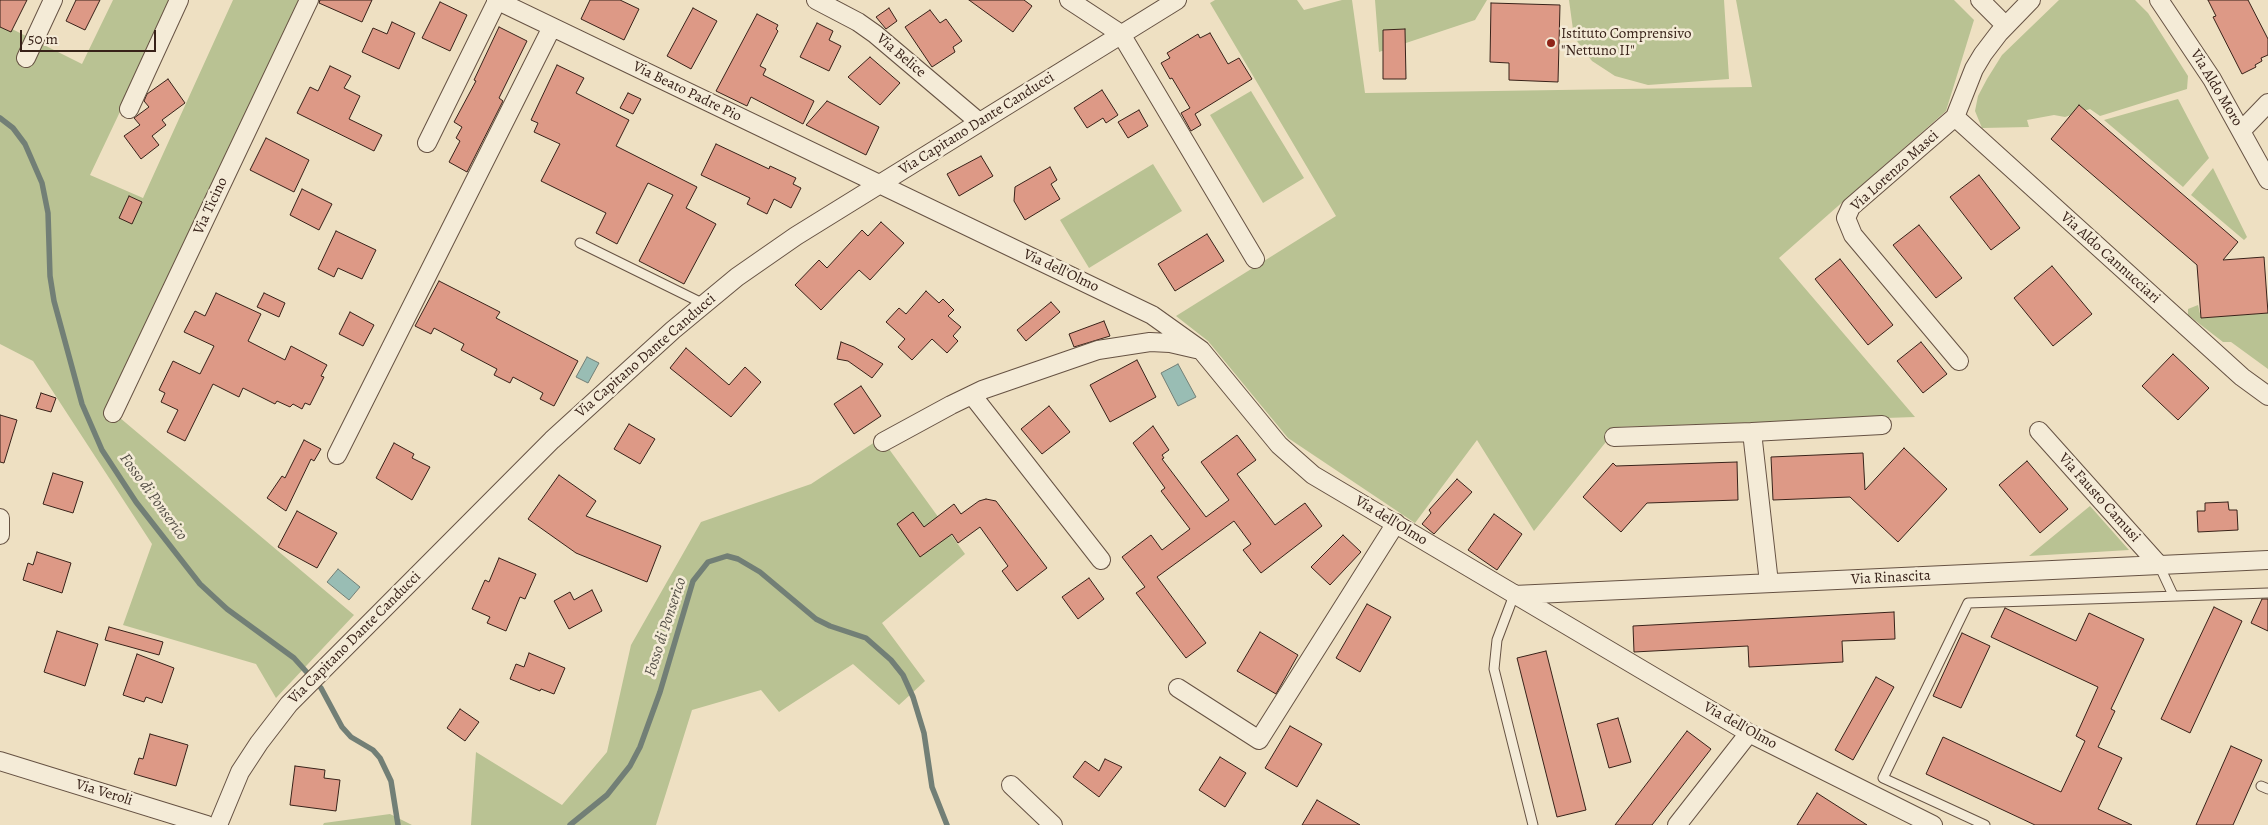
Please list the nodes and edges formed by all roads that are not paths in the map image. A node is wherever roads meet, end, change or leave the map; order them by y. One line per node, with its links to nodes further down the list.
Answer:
1 (53, 0): 14 (street)
2 (179, 0): 16 (street)
3 (309, 0): 30 (street, Via Ticino)
4 (496, 0): 12 (street, Via Beato Padre Pio); 20 (street)
5 (816, 0): 18 (street, Via Belice)
6 (1069, 0): 13 (street)
7 (1177, 0): 13 (street, Via Capitano Dante Canducci)
8 (1980, 0): 11 (street)
9 (2031, 0): 11 (street, Via Lorenzo Masci)
10 (2158, 0): 19 (street, Via Aldo Moro)
11 (2006, 26): 17 (street, Via Lorenzo Masci)
12 (552, 27): 22 (street, Via Beato Padre Pio); 36 (street)
13 (1121, 34): 18 (street, Via Capitano Dante Canducci); 24 (street)
14 (26, 58)
15 (2268, 103): 19 (street)
16 (129, 108)
17 (1955, 117): 27 (street, Via Lorenzo Masci); 29 (street, Via Aldo Cannucciari)
18 (979, 122): 22 (street, Via Capitano Dante Canducci)
19 (2242, 130): 21 (street, Via Aldo Moro)
20 (427, 144)
21 (2268, 180)
22 (878, 185): 25 (street, Via Capitano Dante Canducci); 26 (street, Via dell'Olmo)
23 (580, 243): 25 (lane)
24 (1255, 259)
25 (704, 304): 52 (street, Via Capitano Dante Canducci)
26 (1201, 350): 28 (street); 38 (street, Via dell'Olmo)
27 (1959, 361)
28 (972, 395): 35 (street); 40 (street)
29 (2268, 396)
30 (113, 413)
31 (1882, 424): 33 (street)
32 (2039, 431): 42 (street, Via Fausto Camusi)
33 (1752, 432): 34 (street); 43 (street)
34 (1614, 437)
35 (883, 442)
36 (337, 454)
37 (0, 518): 39 (street)
38 (1396, 523): 45 (street, Via dell'Olmo); 47 (street)
39 (0, 534)
40 (1101, 560)
41 (2268, 560): 42 (street, Via Rinascita)
42 (2158, 565): 43 (street, Via Rinascita); 46 (lane)
43 (1769, 584): 45 (street, Via Rinascita)
44 (2268, 593): 46 (lane)
45 (1514, 595): 48 (street, Via dell'Olmo); 54 (lane)
46 (2173, 595): 57 (lane)
47 (1178, 688)
48 (1749, 733): 55 (street); 56 (street, Via dell'Olmo)
49 (0, 761): 51 (street, Via Veroli)
50 (1011, 785): 53 (street)
51 (208, 825)
52 (218, 825)
53 (1053, 825)
54 (1533, 825)
55 (1678, 825)
56 (1934, 825)
57 (1985, 825)

